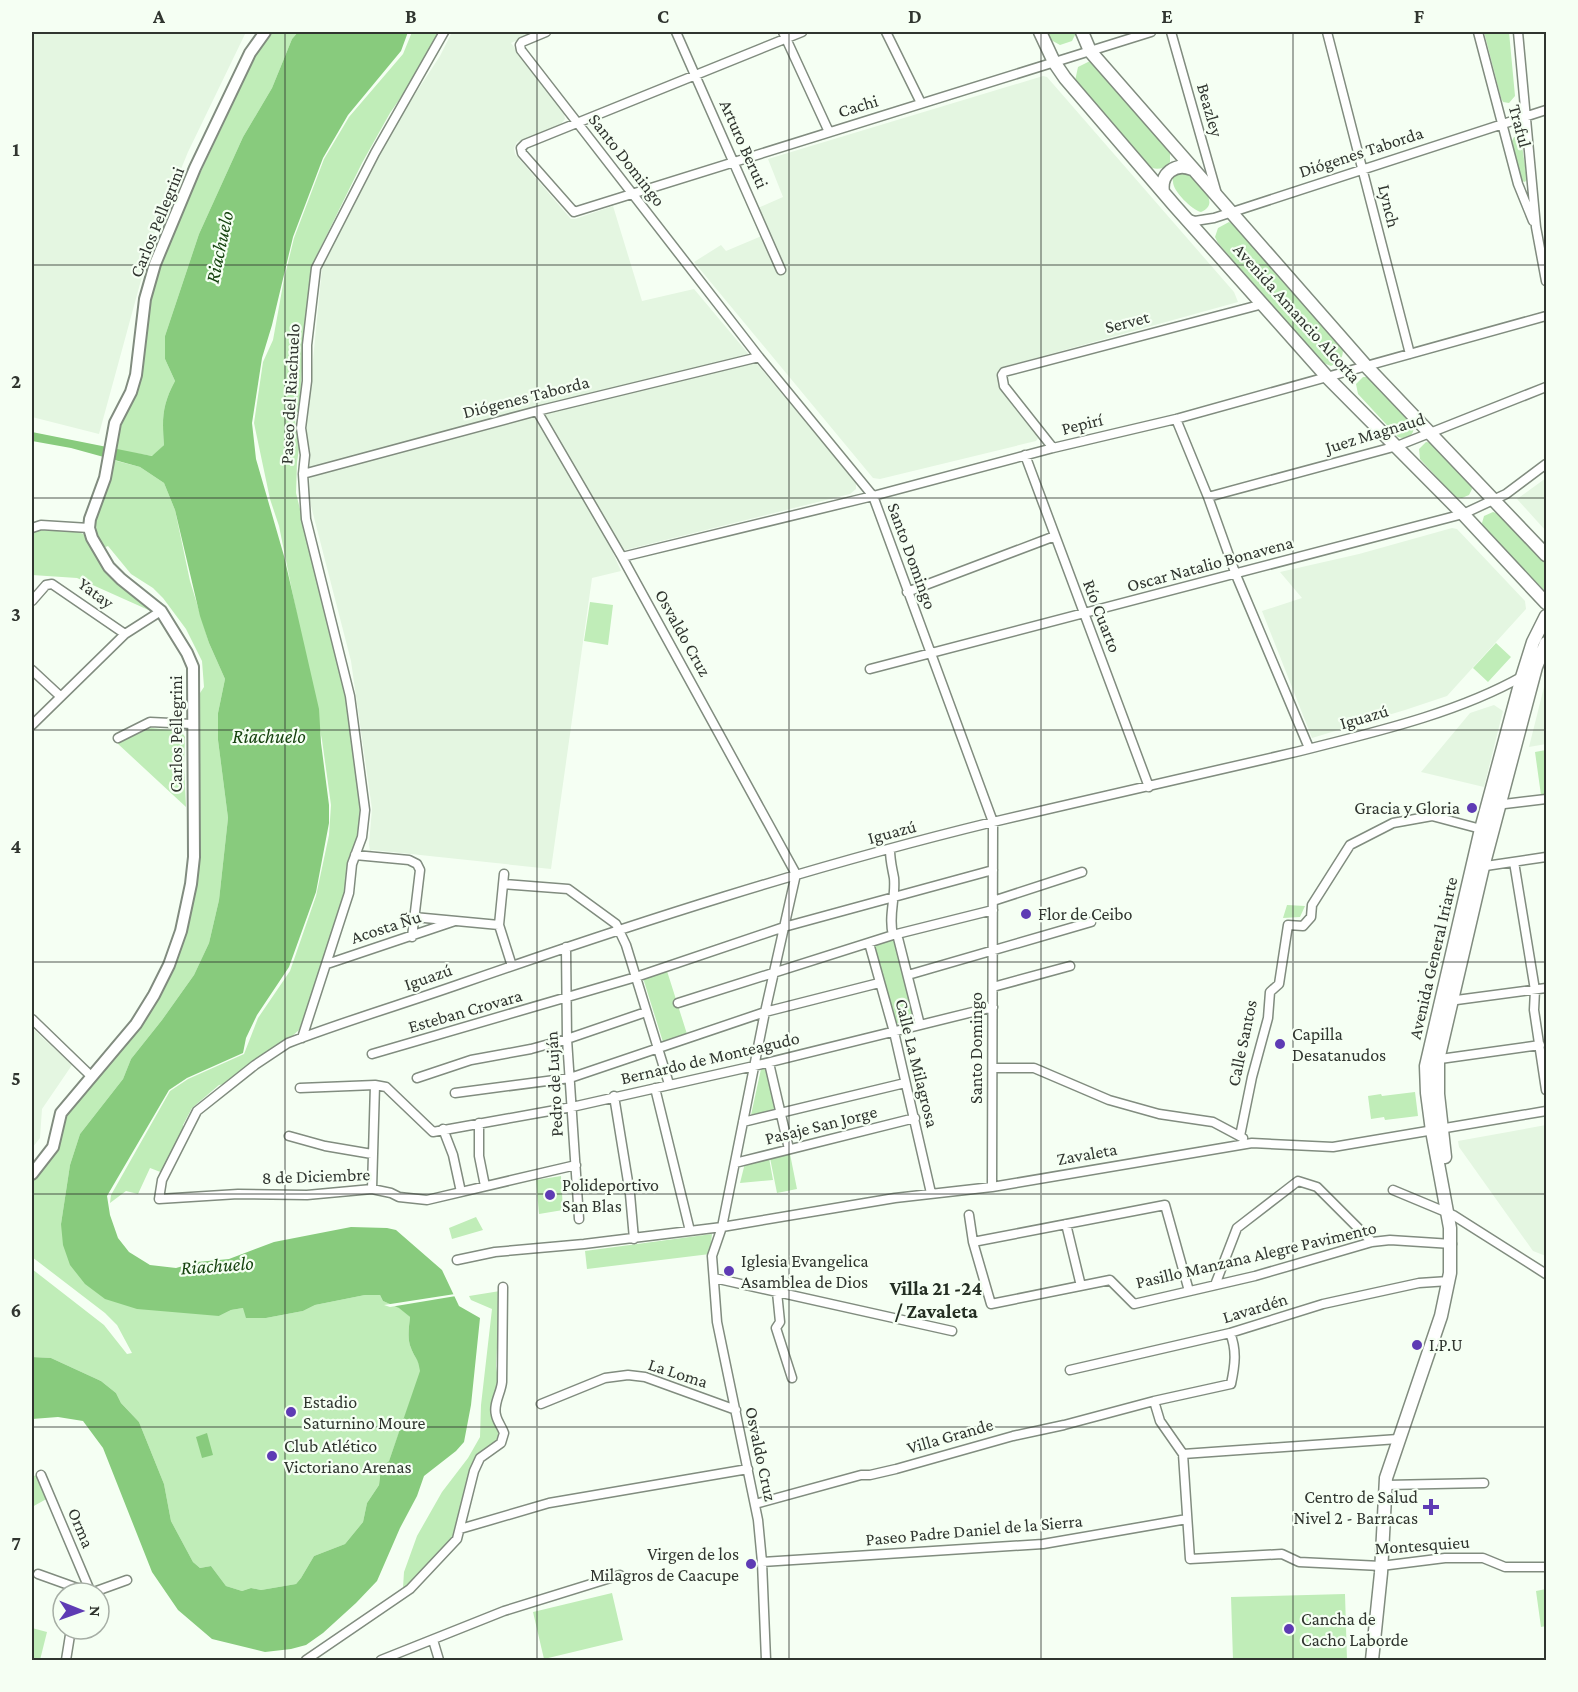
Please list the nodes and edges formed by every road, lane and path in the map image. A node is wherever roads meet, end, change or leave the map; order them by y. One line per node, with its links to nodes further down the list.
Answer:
1 (265, 32): 56 (street, Carlos Pellegrini)
2 (444, 32): 49 (street, Paseo del Riachuelo)
3 (546, 32): 21 (street, Santo Domingo)
4 (676, 32): 17 (street, Arturo Beruti)
5 (802, 32): 14 (street)
6 (886, 32): 18 (street)
7 (1040, 32): 16 (main road, Avenida Amancio Alcorta)
8 (1082, 32): 15 (main road, Avenida Amancio Alcorta)
9 (1151, 32): 15 (street, Cachi)
10 (1171, 32): 29 (street, Beazley)
11 (1327, 32): 26 (street, Lynch)
12 (1478, 32): 22 (street, Traful)
13 (1518, 32): 20 (street, Traful)
14 (785, 35): 17 (street); 23 (street)
15 (1090, 51): 16 (street, Cachi); 25 (main road, Avenida Amancio Alcorta)
16 (1054, 62): 18 (street, Cachi); 27 (main road, Avenida Amancio Alcorta)
17 (695, 74): 21 (street); 24 (street, Arturo Beruti)
18 (921, 104): 23 (street, Cachi)
19 (1546, 110): 20 (street, Diógenes Taborda)
20 (1526, 116): 22 (street, Diógenes Taborda); 32 (street, Traful)
21 (577, 123): 28 (street, Santo Domingo); 28 (street, Cachi)
22 (1503, 123): 26 (street, Diógenes Taborda); 32 (street, Traful)
23 (829, 132): 24 (street, Cachi)
24 (735, 162): 28 (street, Cachi); 33 (street, Arturo Beruti)
25 (1192, 169): 27 (main road); 29 (main road, Avenida Amancio Alcorta)
26 (1362, 169): 30 (street, Diógenes Taborda); 37 (street, Lynch)
27 (1163, 192): 31 (main road, Avenida Amancio Alcorta)
28 (632, 194): 38 (street, Santo Domingo)
29 (1217, 197): 30 (main road, Avenida Amancio Alcorta)
30 (1231, 212): 31 (street, Diógenes Taborda); 39 (main road, Avenida Amancio Alcorta)
31 (1186, 218): 35 (main road, Avenida Amancio Alcorta)
32 (1536, 227): 34 (street, Traful)
33 (781, 270)
34 (1546, 281)
35 (1263, 304): 40 (main road, Avenida Amancio Alcorta); 46 (street, Servet)
36 (1546, 316): 37 (street, Pepirí)
37 (1410, 354): 39 (street, Pepirí)
38 (759, 357): 42 (street, Diógenes Taborda); 50 (street, Santo Domingo)
39 (1366, 366): 40 (street, Pepirí); 44 (main road, Avenida Amancio Alcorta)
40 (1328, 378): 43 (street, Pepirí); 45 (main road, Avenida Amancio Alcorta)
41 (1546, 387): 44 (street, Juez Magnaud)
42 (537, 411): 49 (street, Diógenes Taborda); 59 (street, Osvaldo Cruz)
43 (1176, 418): 46 (street, Pepirí); 51 (street)
44 (1432, 433): 45 (street, Juez Magnaud); 52 (main road, Avenida Amancio Alcorta)
45 (1397, 446): 51 (street, Juez Magnaud); 53 (main road, Avenida Amancio Alcorta)
46 (1053, 448): 47 (street, Pepirí)
47 (1025, 456): 50 (street, Pepirí); 57 (street, Río Cuarto)
48 (1546, 464): 52 (street, Oscar Natalio Bonavena)
49 (303, 474): 85 (street, Paseo del Riachuelo)
50 (873, 496): 59 (street, Pepirí); 61 (street, Santo Domingo)
51 (1208, 497): 60 (street)
52 (1494, 501): 53 (street, Oscar Natalio Bonavena); 58 (main road, Avenida Amancio Alcorta)
53 (1463, 514): 60 (street, Oscar Natalio Bonavena); 63 (main road, Avenida Amancio Alcorta)
54 (32, 516): 55 (street)
55 (36, 526): 56 (street)
56 (90, 528): 64 (street, Carlos Pellegrini)
57 (1055, 536): 61 (street); 65 (street, Río Cuarto)
58 (1546, 555)
59 (622, 557): 91 (street, Osvaldo Cruz)
60 (1236, 575): 65 (street, Oscar Natalio Bonavena); 78 (street)
61 (907, 592): 69 (street, Santo Domingo)
62 (32, 601): 67 (street, Yatay)
63 (1546, 603)
64 (161, 611): 67 (street); 76 (street, Carlos Pellegrini)
65 (1084, 614): 69 (street, Oscar Natalio Bonavena); 79 (street, Río Cuarto)
66 (1546, 616): 73 (main road, Avenida General Iriarte)
67 (125, 634): 74 (street)
68 (1546, 643): 70 (main road, Avenida General Iriarte)
69 (930, 655): 71 (street, Oscar Natalio Bonavena); 82 (street, Santo Domingo)
70 (1541, 664): 73 (street, Iguazú); 81 (main road, Avenida General Iriarte)
71 (870, 669)
72 (32, 670): 74 (street)
73 (1522, 677): 78 (street, Iguazú); 81 (main road, Avenida General Iriarte)
74 (60, 696): 75 (street)
75 (32, 724)
76 (192, 724): 77 (street); 133 (street, Carlos Pellegrini)
77 (118, 738)
78 (1309, 748): 79 (street, Iguazú)
79 (1149, 787): 82 (street, Iguazú)
80 (1546, 799): 81 (street)
81 (1493, 806): 83 (main road, Avenida General Iriarte); 88 (main road, Avenida General Iriarte)
82 (993, 822): 84 (street, Iguazú); 89 (street, Santo Domingo)
83 (1481, 829): 88 (main road, Avenida General Iriarte); 153 (street, Calle Santos)
84 (890, 849): 91 (street, Iguazú); 92 (street)
85 (355, 855): 94 (street); 105 (street, Paseo del Riachuelo)
86 (1546, 858): 87 (street)
87 (1514, 862): 88 (street); 114 (street)
88 (1478, 868): 117 (main road, Avenida General Iriarte)
89 (993, 870): 92 (street, Esteban Crovara); 93 (street, Santo Domingo)
90 (1082, 872): 93 (street)
91 (796, 874): 98 (street); 99 (street, Iguazú)
92 (893, 897): 98 (street, Esteban Crovara); 100 (street)
93 (993, 906): 100 (street); 104 (street, Santo Domingo)
94 (414, 918): 95 (street, Acosta Ñu); 101 (street)
95 (455, 921): 97 (street, Acosta Ñu); 101 (street, Acosta Ñu)
96 (1091, 922): 104 (street)
97 (499, 925): 99 (street); 106 (street)
98 (784, 927): 108 (street); 110 (street, Esteban Crovara)
99 (619, 930): 103 (street, Iguazú); 110 (street)
100 (895, 934): 102 (street); 109 (street)
101 (412, 937): 105 (street, Acosta Ñu)
102 (869, 943): 108 (street); 111 (street, Calle La Milagrosa)
103 (566, 947): 106 (street, Iguazú); 115 (street, Pedro de Luján)
104 (993, 951): 109 (street); 112 (street, Santo Domingo)
105 (327, 964): 124 (street, Paseo del Riachuelo)
106 (512, 966): 124 (street, Iguazú)
107 (1070, 966): 112 (street)
108 (775, 971): 116 (street); 120 (street)
109 (908, 975): 122 (street)
110 (636, 977): 115 (street, Esteban Crovara); 119 (street)
111 (879, 982): 120 (street); 123 (street, Calle La Milagrosa)
112 (993, 987): 118 (street, Santo Domingo)
113 (1546, 988): 114 (street)
114 (1534, 990): 117 (street); 126 (street)
115 (567, 999): 125 (street, Pedro de Luján); 128 (street, Esteban Crovara)
116 (678, 1002)
117 (1446, 1002): 129 (main road, Avenida General Iriarte)
118 (993, 1007): 122 (street, Bernardo de Monteagudo); 132 (street, Santo Domingo)
119 (646, 1012): 125 (street); 127 (street)
120 (765, 1012): 127 (street); 131 (street)
121 (32, 1019): 133 (street)
122 (920, 1025): 123 (street, Bernardo de Monteagudo)
123 (894, 1032): 130 (street, Bernardo de Monteagudo); 136 (street, Calle La Milagrosa)
124 (302, 1038): 166 (street, Iguazú)
125 (567, 1039): 134 (street); 135 (street, Pedro de Luján)
126 (1540, 1045): 129 (street); 141 (street)
127 (657, 1048): 135 (street); 138 (street)
128 (372, 1054)
129 (1433, 1060): 151 (main road, Avenida General Iriarte)
130 (769, 1063): 131 (street, Bernardo de Monteagudo); 146 (street)
131 (754, 1066): 138 (street, Bernardo de Monteagudo); 148 (street)
132 (993, 1068): 153 (street); 161 (street, Santo Domingo)
133 (92, 1077): 159 (street, Carlos Pellegrini)
134 (417, 1078)
135 (570, 1078): 142 (street); 144 (street, Pedro de Luján)
136 (905, 1083): 146 (street); 147 (street, Calle La Milagrosa)
137 (375, 1084): 139 (street); 150 (street, Bernardo de Monteagudo); 156 (street)
138 (669, 1084): 140 (street, Bernardo de Monteagudo)
139 (300, 1088)
140 (655, 1088): 143 (street, Bernardo de Monteagudo); 172 (street)
141 (1546, 1090)
142 (455, 1093)
143 (614, 1096): 144 (street, Bernardo de Monteagudo); 173 (street)
144 (572, 1107): 149 (street, Bernardo de Monteagudo); 158 (street, Pedro de Luján)
145 (1546, 1111): 151 (street, Zavaleta)
146 (780, 1112): 148 (street); 155 (street)
147 (915, 1118): 155 (street, Pasaje San Jorge); 165 (street, Calle La Milagrosa)
148 (743, 1122): 157 (street)
149 (479, 1123): 150 (street, Bernardo de Monteagudo); 160 (street)
150 (443, 1129): 164 (street)
151 (1436, 1130): 154 (street, Zavaleta); 167 (main road, Avenida General Iriarte)
152 (289, 1136): 156 (street)
153 (1240, 1136): 154 (street)
154 (1252, 1143): 161 (street, Zavaleta)
155 (789, 1149): 157 (street, Pasaje San Jorge)
156 (372, 1154): 162 (street)
157 (735, 1163): 171 (street)
158 (576, 1165): 160 (street, 8 de Diciembre); 169 (street, Pedro de Luján)
159 (32, 1174)
160 (485, 1186): 164 (street, 8 de Diciembre)
161 (993, 1187): 165 (street, Zavaleta)
162 (372, 1189): 164 (street, 8 de Diciembre); 166 (street, 8 de Diciembre)
163 (1393, 1190): 167 (street)
164 (461, 1192)
165 (931, 1192): 171 (street, Zavaleta)
166 (159, 1199)
167 (1450, 1214): 176 (main road, Avenida General Iriarte); 178 (street); 186 (main road, Avenida General Iriarte)
168 (969, 1215): 174 (street, Pasillo Manzana Alegre Pavimento)
169 (579, 1219)
170 (1066, 1224): 174 (street); 182 (street); 184 (street)
171 (722, 1227): 172 (street, Zavaleta); 179 (street, Osvaldo Cruz)
172 (690, 1231): 173 (street, Zavaleta)
173 (634, 1239): 177 (street, Zavaleta)
174 (973, 1242): 182 (street, Pasillo Manzana Alegre Pavimento)
175 (1372, 1242): 176 (street, Pasillo Manzana Alegre Pavimento); 181 (street, Pasillo Manzana Alegre Pavimento); 181 (street)
176 (1452, 1244): 180 (main road, Avenida General Iriarte)
177 (457, 1260)
178 (1546, 1274)
179 (714, 1278): 185 (street); 193 (street, Osvaldo Cruz)
180 (1449, 1281): 186 (main road, Avenida General Iriarte); 188 (street, Lavardén)
181 (1215, 1285): 184 (street, Pasillo Manzana Alegre Pavimento)
182 (1082, 1286): 184 (street, Pasillo Manzana Alegre Pavimento)
183 (503, 1287): 202 (street)
184 (1190, 1291)
185 (777, 1292): 187 (street); 190 (street)
186 (1441, 1316): 194 (main road, Avenida General Iriarte)
187 (952, 1331)
188 (1230, 1333): 189 (street, Lavardén); 191 (street, Villa Grande)
189 (1070, 1370)
190 (792, 1377)
191 (1154, 1401): 195 (street); 200 (street, Villa Grande)
192 (541, 1404): 193 (street, La Loma)
193 (736, 1410): 196 (street, Osvaldo Cruz)
194 (1398, 1439): 195 (street); 199 (main road, Avenida General Iriarte)
195 (1183, 1454): 201 (street)
196 (748, 1469): 200 (street, Osvaldo Cruz); 202 (street)
197 (41, 1476): 210 (street, Orma)
198 (1484, 1483): 199 (street)
199 (1386, 1485): 204 (main road, Avenida General Iriarte)
200 (755, 1504): 203 (street, Osvaldo Cruz)
201 (1187, 1519): 203 (street, Paseo Padre Daniel de la Sierra); 204 (street, Montesquieu)
202 (460, 1529): 215 (street)
203 (762, 1562): 218 (street, Osvaldo Cruz)
204 (1381, 1566): 205 (street, Montesquieu); 219 (main road, Avenida General Iriarte)
205 (1546, 1567)
206 (38, 1574): 209 (street)
207 (620, 1575): 212 (street)
208 (127, 1580): 211 (street)
209 (55, 1581)
210 (86, 1581)
211 (111, 1586)
212 (433, 1640): 216 (street); 217 (street)
213 (68, 1641): 214 (street)
214 (66, 1660)
215 (306, 1660)
216 (381, 1660)
217 (439, 1660)
218 (766, 1660)
219 (1372, 1660)

